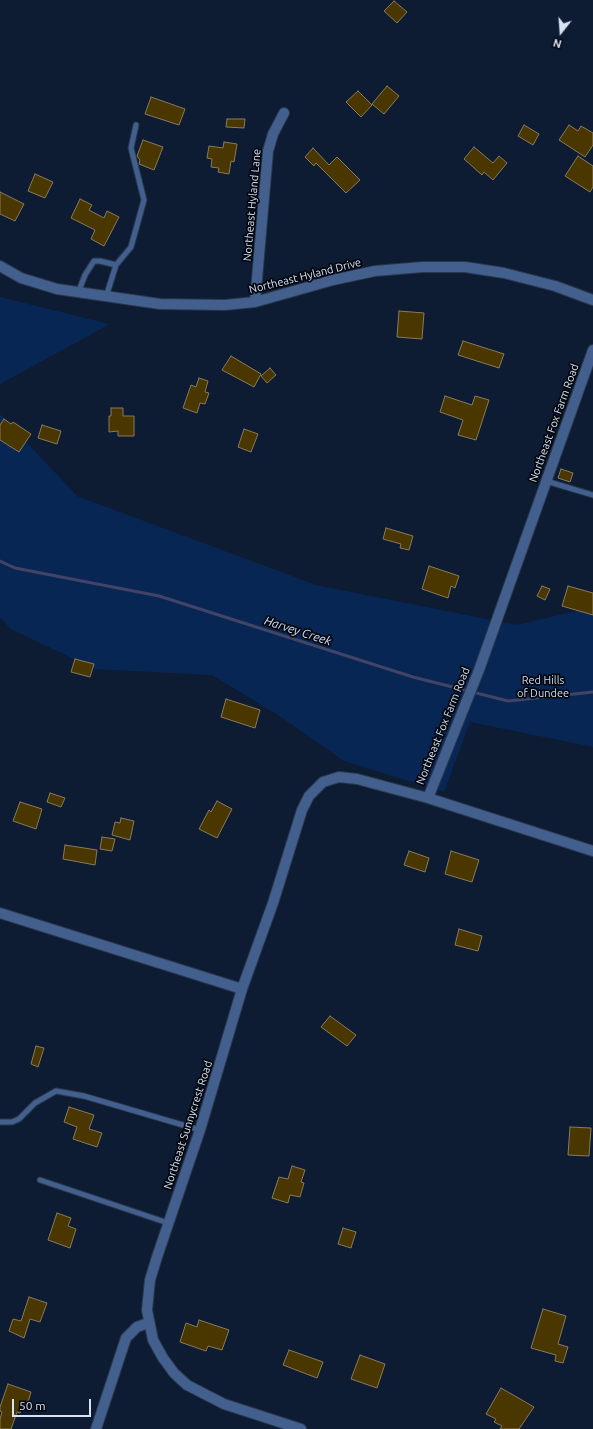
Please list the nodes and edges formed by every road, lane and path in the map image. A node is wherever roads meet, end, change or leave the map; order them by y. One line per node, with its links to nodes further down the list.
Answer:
1 (284, 113): 8 (street, Northeast Hyland Lane)
2 (136, 125): 4 (lane)
3 (0, 266): 5 (street, Northeast Hyland Drive)
4 (116, 266): 5 (lane); 6 (lane)
5 (78, 293): 6 (street, Northeast Hyland Drive)
6 (106, 298): 8 (street, Northeast Hyland Drive)
7 (593, 300): 8 (street, Northeast Hyland Drive)
8 (255, 302)
9 (593, 350): 10 (street, Northeast Fox Farm Road)
10 (546, 481): 11 (lane); 12 (street, Northeast Fox Farm Road)
11 (593, 495)
12 (428, 798): 13 (street); 15 (street, Northeast Fox Farm Road)
13 (593, 851)
14 (0, 913): 15 (street)
15 (242, 990): 17 (street, Northeast Sunnycrest Road)
16 (0, 1122): 17 (lane)
17 (200, 1130): 19 (street, Northeast Sunnycrest Road)
18 (40, 1180): 19 (lane)
19 (168, 1223): 20 (street, Northeast Sunnycrest Road)
20 (148, 1323): 21 (street); 22 (street, Northeast Sunnycrest Road)
21 (96, 1429)
22 (302, 1429)

